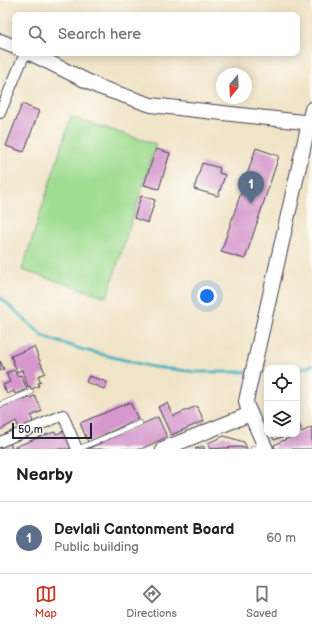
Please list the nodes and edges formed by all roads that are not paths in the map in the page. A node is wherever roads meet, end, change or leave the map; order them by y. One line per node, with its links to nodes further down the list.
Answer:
1 (0, 41): 2 (street)
2 (12, 46)
3 (24, 56): 5 (street)
4 (36, 56): 6 (street)
5 (0, 113)
6 (311, 118): 9 (street)
7 (31, 392): 8 (lane)
8 (0, 405)
9 (248, 407): 12 (street); 13 (street)
10 (140, 423): 14 (lane)
11 (0, 442): 14 (street)
12 (261, 447)
13 (166, 448)
14 (77, 449)

